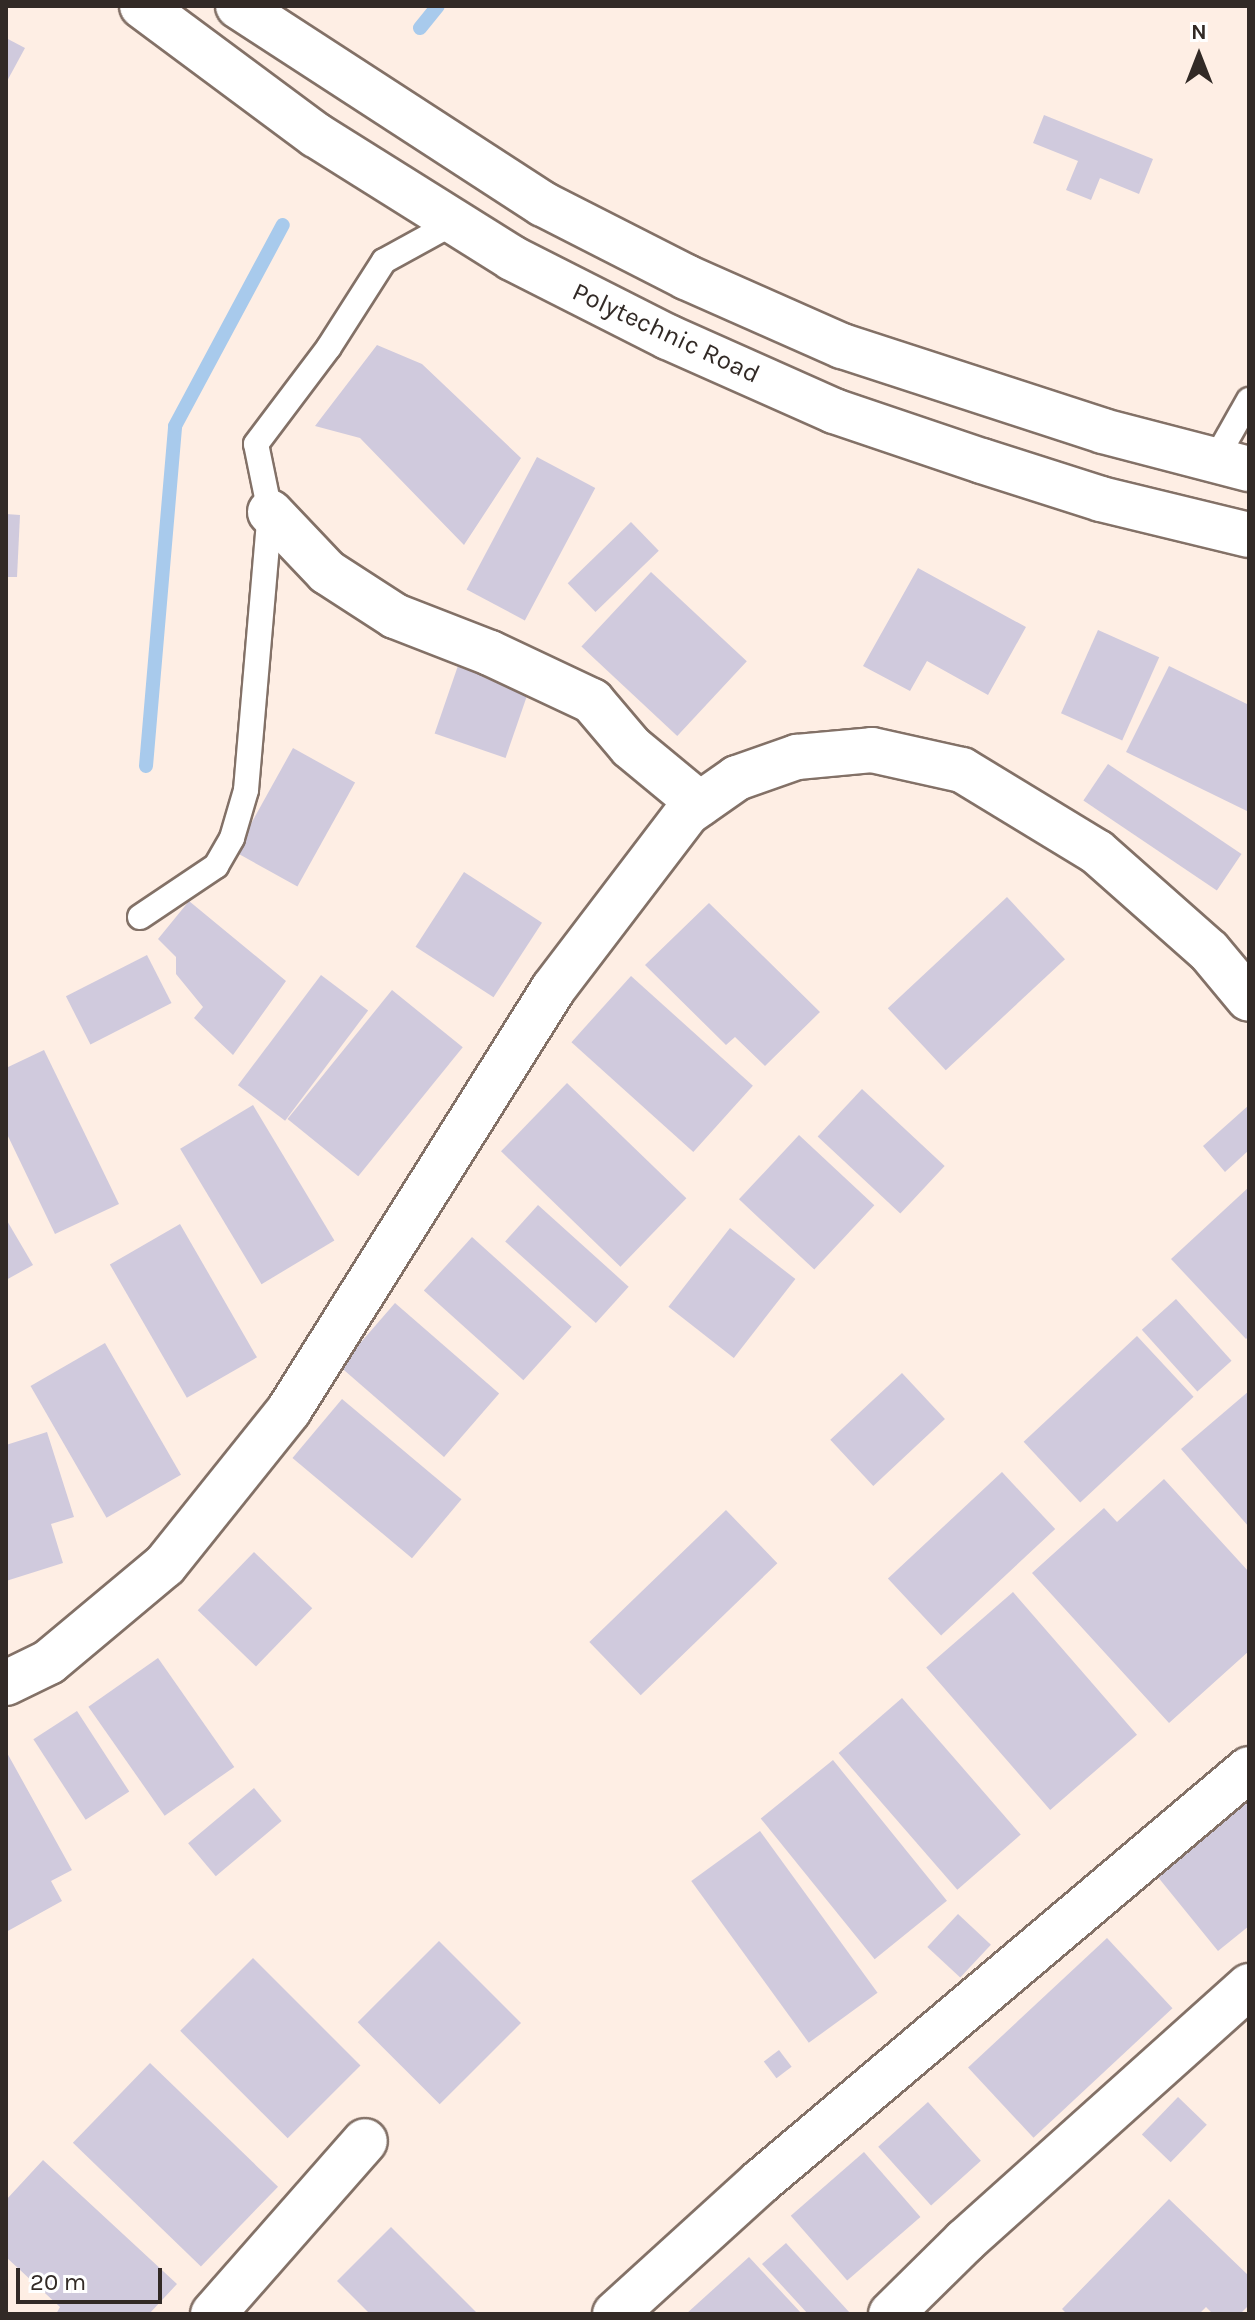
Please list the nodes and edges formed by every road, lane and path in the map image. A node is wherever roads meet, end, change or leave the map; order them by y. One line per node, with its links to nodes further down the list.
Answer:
1 (142, 6): 3 (street, Polytechnic Road)
2 (238, 6): 5 (street)
3 (455, 222): 6 (lane); 7 (street, Polytechnic Road)
4 (1249, 400): 5 (lane)
5 (1232, 465)
6 (270, 512): 8 (street); 9 (lane)
7 (1249, 535)
8 (700, 804): 10 (street); 11 (street)
9 (140, 917)
10 (1249, 999)
11 (7, 1681)
12 (1249, 1769): 16 (street)
13 (1249, 1986): 17 (street)
14 (365, 2141): 15 (street)
15 (213, 2314)
16 (615, 2314)
17 (891, 2314)

